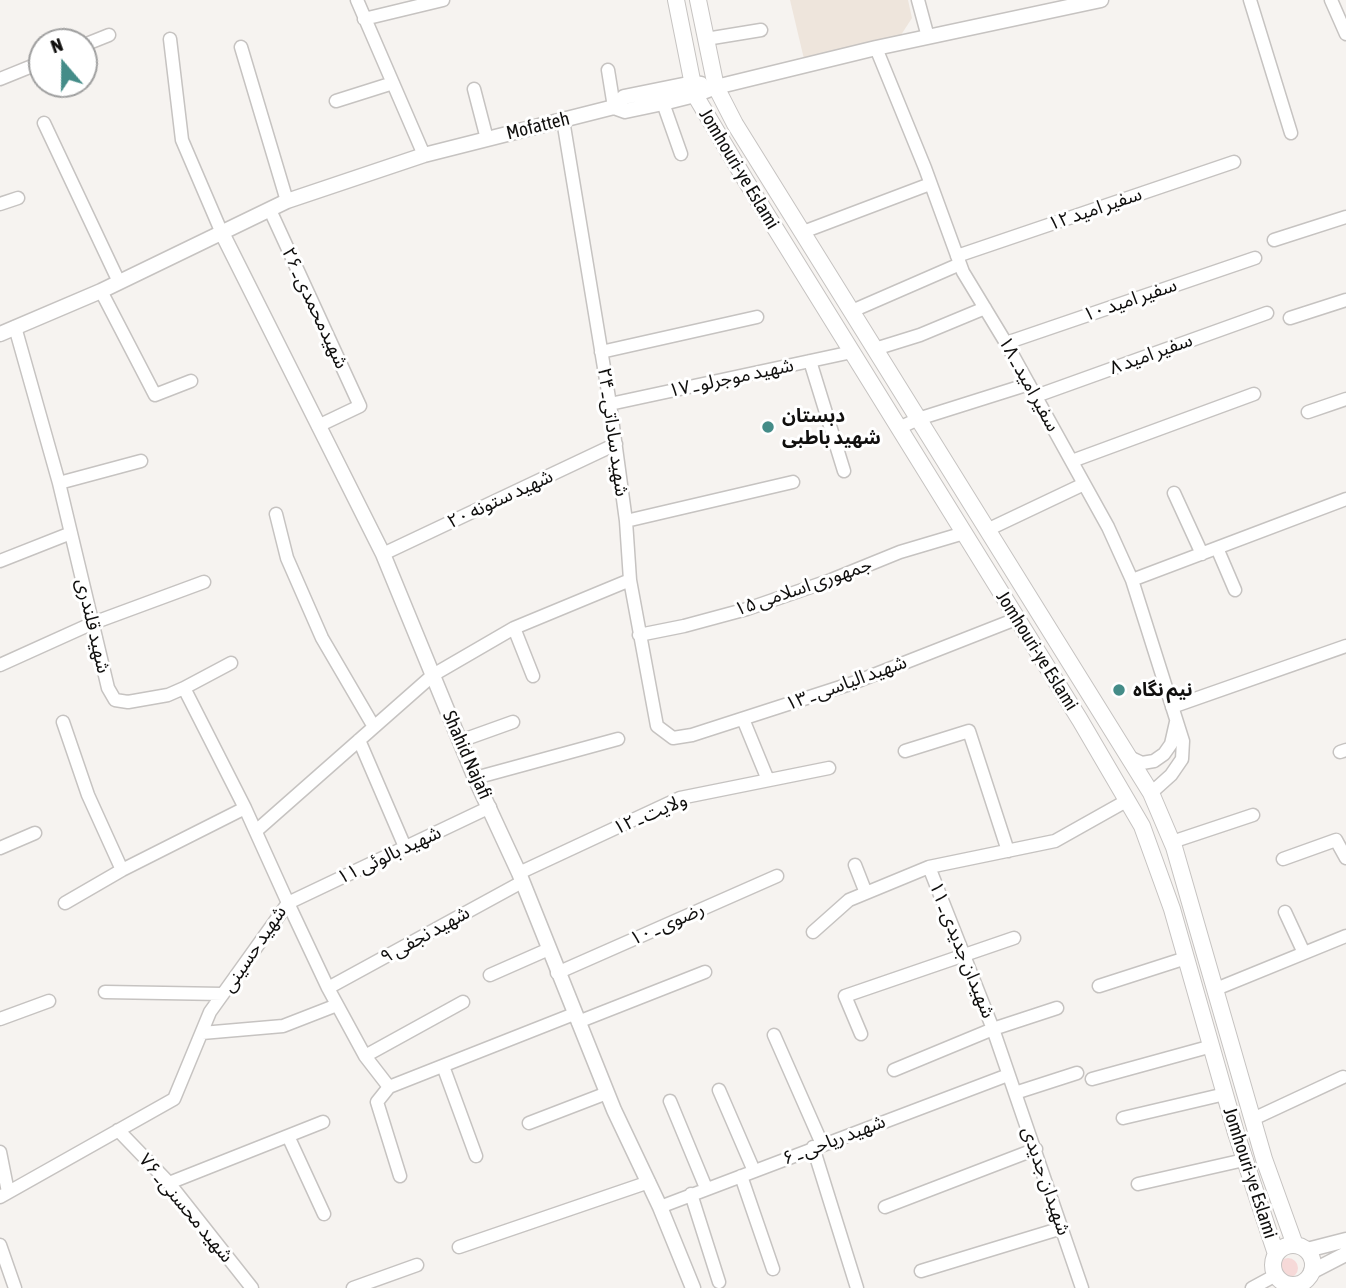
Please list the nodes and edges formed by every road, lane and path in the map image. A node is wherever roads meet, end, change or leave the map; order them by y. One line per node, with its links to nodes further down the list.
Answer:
1 (357, 0): 9 (street)
2 (443, 0): 9 (street)
3 (676, 0): 25 (main road, Jomhouri-ye Eslami)
4 (698, 0): 16 (main road, Jomhouri-ye Eslami)
5 (918, 0): 13 (street)
6 (1101, 0): 13 (street, Mofatteh)
7 (1251, 0): 31 (street)
8 (1331, 0): 11 (street)
9 (364, 19): 22 (street)
10 (761, 30): 16 (street)
11 (1346, 34)
12 (109, 35): 15 (street)
13 (928, 37): 18 (street, Mofatteh)
14 (170, 39): 42 (street)
15 (98, 40)
16 (706, 40): 23 (main road, Jomhouri-ye Eslami)
17 (241, 47): 38 (street)
18 (876, 48): 23 (street, Mofatteh); 36 (street, سفیر امید ـ ۱۸)
19 (28, 68): 21 (street)
20 (608, 70): 28 (street)
21 (0, 79)
22 (393, 83): 26 (street); 34 (street)
23 (716, 87): 25 (street, Mofatteh); 43 (main road, Jomhouri-ye Eslami)
24 (474, 89): 32 (street)
25 (694, 89): 27 (street, Mofatteh); 28 (street); 60 (main road, Jomhouri-ye Eslami)
26 (336, 102)
27 (663, 103): 28 (street, Mofatteh); 33 (street)
28 (614, 107): 29 (street, Mofatteh)
29 (563, 120): 32 (street, Mofatteh); 59 (street, شهید ساداتی ـ ۲۴)
30 (44, 123): 47 (street)
31 (1291, 133)
32 (487, 139): 34 (street, Mofatteh)
33 (681, 154)
34 (424, 155): 38 (street, Mofatteh)
35 (1234, 162): 46 (street, سفیر امید ۱۲)
36 (930, 184): 43 (street); 46 (street, سفیر امید ـ ۱۸)
37 (18, 198): 39 (street)
38 (287, 201): 40 (street, Mofatteh)
39 (0, 204)
40 (270, 210): 42 (street, Mofatteh); 70 (street, شهیدمحمدی ـ ۲۶)
41 (1346, 217): 44 (street)
42 (221, 231): 47 (street, Mofatteh); 70 (street, Shahid Najafi)
43 (803, 232): 51 (main road, Jomhouri-ye Eslami)
44 (1273, 240)
45 (1255, 258): 57 (street, سفیر امید ۱۰)
46 (958, 260): 50 (street, سفیر امید ـ ۱۸); 51 (street, سفیر امید ۱۲)
47 (119, 282): 48 (street, Mofatteh)
48 (101, 291): 55 (street, Mofatteh); 62 (street)
49 (1346, 300): 54 (street)
50 (985, 308): 57 (street, سفیر امید ـ ۱۸); 58 (street)
51 (852, 311): 58 (main road, Jomhouri-ye Eslami)
52 (1267, 313): 65 (street, سفیر امید ۸)
53 (757, 317): 59 (street)
54 (1290, 318)
55 (15, 327): 56 (street, Mofatteh); 77 (street, شهید قلندری)
56 (0, 334)
57 (1006, 343): 63 (street, سفیر امید ـ ۱۸)
58 (875, 349): 69 (main road, Jomhouri-ye Eslami)
59 (601, 352): 67 (street, شهید ساداتی ـ ۲۴)
60 (852, 352): 61 (street, شهید موجرلو ـ ۱۷); 71 (main road, Jomhouri-ye Eslami)
61 (810, 361): 67 (street, شهید موجرلو ـ ۱۷); 75 (street)
62 (191, 381)
63 (1029, 384): 65 (street, سفیر امید ـ ۱۸); 69 (street)
64 (1254, 394): 74 (street)
65 (1036, 396): 74 (street, سفیر امید ـ ۱۸)
66 (1346, 399): 68 (street)
67 (610, 404): 72 (street, شهید ساداتی ـ ۲۴)
68 (1308, 412)
69 (918, 419): 71 (street); 83 (main road, Jomhouri-ye Eslami)
70 (318, 426): 87 (street, Shahid Najafi)
71 (899, 428): 85 (main road, Jomhouri-ye Eslami)
72 (616, 444): 82 (street, شهید ساداتی ـ ۲۴); 87 (street, شهید ستونه ۲۰)
73 (141, 461): 77 (street)
74 (1072, 461): 78 (street, سفیر امید ـ ۱۸)
75 (844, 471)
76 (793, 482): 82 (street)
77 (60, 483): 84 (street, شهید قلندری)
78 (1084, 484): 83 (street); 91 (street, سفیر امید ـ ۱۸)
79 (1174, 493): 88 (street)
80 (1346, 499): 86 (street)
81 (276, 514): 111 (street)
82 (626, 521): 90 (street, شهید ساداتی ـ ۲۴)
83 (987, 530): 105 (main road, Jomhouri-ye Eslami)
84 (71, 533): 89 (street); 95 (street, شهید قلندری)
85 (964, 533): 94 (main road, Jomhouri-ye Eslami); 97 (street, جمهوری اسلامی ۱۵)
86 (1217, 548): 88 (street); 93 (street)
87 (383, 554): 101 (street, Shahid Najafi)
88 (1202, 554): 91 (street)
89 (0, 561)
90 (630, 580): 96 (street); 97 (street, شهید ساداتی ـ ۲۴)
91 (1132, 580): 104 (street, سفیر امید ـ ۱۸)
92 (204, 582): 95 (street)
93 (1235, 590)
94 (1016, 619): 106 (street, شهید الیاسی ـ ۱۳); 107 (main road, Jomhouri-ye Eslami)
95 (93, 623): 100 (street); 103 (street, شهید قلندری)
96 (514, 628): 101 (street); 102 (street)
97 (639, 635): 112 (street, شهید ساداتی ـ ۲۴)
98 (1346, 646): 104 (street)
99 (230, 663): 103 (street)
100 (0, 666)
101 (433, 675): 111 (street); 115 (street, Shahid Najafi)
102 (533, 676)
103 (184, 688): 124 (street)
104 (1172, 707): 110 (street, سفیر امید ـ ۱۸)
105 (1100, 710): 107 (main road); 117 (main road, Jomhouri-ye Eslami)
106 (743, 719): 112 (street, شهید الیاسی ـ ۱۳); 120 (street)
107 (1080, 720): 122 (main road, Jomhouri-ye Eslami)
108 (63, 722): 137 (street)
109 (513, 722): 115 (street)
110 (1177, 722): 117 (street); 121 (street, سفیر امید ـ ۱۸)
111 (374, 727): 114 (street)
112 (673, 738)
113 (618, 739): 119 (street)
114 (359, 740): 126 (street); 130 (street)
115 (460, 741): 119 (street, Shahid Najafi)
116 (905, 751): 132 (street)
117 (1127, 756): 121 (main road, Jomhouri-ye Eslami)
118 (829, 768): 120 (street, ولایت ـ ۱۲)
119 (475, 778): 123 (street, Shahid Najafi)
120 (768, 780): 139 (street, ولایت ـ ۱۲)
121 (1151, 793): 129 (main road, Jomhouri-ye Eslami)
122 (1128, 800): 132 (street, شهیدان جدیدی ـ ۱۱); 150 (main road, Jomhouri-ye Eslami)
123 (490, 807): 130 (street, شهید بالوئی ۱۱); 139 (street, Shahid Najafi)
124 (245, 808): 126 (street); 137 (street)
125 (1253, 815): 129 (street)
126 (256, 831): 142 (street, شهید حسینی)
127 (34, 833): 131 (street)
128 (1341, 838): 133 (street); 134 (street)
129 (1172, 842): 156 (main road, Jomhouri-ye Eslami)
130 (405, 847): 142 (street, شهید بالوئی ۱۱)
131 (0, 848)
132 (1008, 851): 136 (street, شهیدان جدیدی ـ ۱۱)
133 (1346, 858)
134 (1283, 859)
135 (855, 865): 140 (street)
136 (929, 867): 140 (street); 149 (street, شهیدان جدیدی ـ ۱۱)
137 (122, 870): 141 (street)
138 (777, 876): 152 (street, رضوی ـ ۱۰)
139 (521, 877): 147 (street, Shahid Najafi); 155 (street, شهید نجفی ۹)
140 (866, 893): 144 (street)
141 (65, 903)
142 (288, 903): 155 (street); 158 (street, شهید حسینی)
143 (1285, 912): 148 (street)
144 (813, 932)
145 (1346, 936): 148 (street)
146 (1014, 938): 149 (street)
147 (549, 950): 152 (street, Shahid Najafi); 153 (street)
148 (1304, 953): 156 (street)
149 (964, 955): 165 (street, شهیدان جدیدی ـ ۱۱); 167 (street)
150 (1186, 958): 154 (street); 169 (main road, Jomhouri-ye Eslami)
151 (705, 972): 164 (street)
152 (557, 973): 164 (street, Shahid Najafi)
153 (490, 975)
154 (1099, 986)
155 (328, 988): 161 (street)
156 (1216, 989): 184 (main road, Jomhouri-ye Eslami)
157 (105, 992): 158 (street)
158 (223, 994): 166 (street, شهید حسینی)
159 (49, 1001): 163 (street)
160 (463, 1002): 170 (street)
161 (337, 1005): 166 (street); 170 (street)
162 (1057, 1008): 165 (street)
163 (0, 1018)
164 (576, 1018): 171 (street); 179 (street, Shahid Najafi)
165 (993, 1029): 172 (street); 174 (street, شهیدان جدیدی ـ ۱۱)
166 (202, 1033): 187 (street, شهید حسینی)
167 (861, 1034)
168 (774, 1035): 189 (street)
169 (1212, 1046): 176 (street); 181 (main road, Jomhouri-ye Eslami)
170 (365, 1056): 177 (street)
171 (443, 1066): 177 (street); 192 (street)
172 (894, 1070)
173 (1077, 1073): 180 (street)
174 (1008, 1074): 180 (street, شهیدان جدیدی); 189 (street, شهید ریاحی ـ ۶)
175 (1343, 1077): 184 (street)
176 (1092, 1079)
177 (389, 1087): 195 (street)
178 (719, 1090): 194 (street)
179 (607, 1093): 186 (street); 197 (street, Shahid Najafi)
180 (1015, 1093): 190 (street, شهیدان جدیدی)
181 (1225, 1094): 183 (street); 193 (main road, Jomhouri-ye Eslami)
182 (670, 1101): 200 (street)
183 (1123, 1118)
184 (1253, 1119): 210 (main road, Jomhouri-ye Eslami)
185 (323, 1122): 188 (street)
186 (529, 1123)
187 (118, 1130): 198 (street, شهید محسنی ـ ۷۶); 201 (street, شهید حسینی)
188 (288, 1136): 198 (street); 205 (street)
189 (818, 1146): 194 (street, شهید ریاحی ـ ۶); 223 (street)
190 (1036, 1149): 204 (street); 206 (street, شهیدان جدیدی)
191 (0, 1152): 201 (street)
192 (475, 1156)
193 (1244, 1160): 199 (street); 211 (main road, Jomhouri-ye Eslami)
194 (754, 1171): 196 (street, شهید ریاحی ـ ۶)
195 (400, 1176)
196 (741, 1176): 200 (street, شهید ریاحی ـ ۶); 214 (street)
197 (649, 1182): 203 (street, Shahid Najafi); 209 (street)
198 (169, 1184): 220 (street, شهید محسنی ـ ۷۶)
199 (1138, 1184)
200 (706, 1188): 202 (street, شهید ریاحی ـ ۶)
201 (4, 1194)
202 (691, 1194): 203 (street, شهید ریاحی ـ ۶); 217 (street)
203 (660, 1207): 222 (street, Shahid Najafi)
204 (885, 1207)
205 (324, 1214)
206 (1062, 1228): 215 (street); 224 (street, شهیدان جدیدی)
207 (1346, 1240): 210 (street)
208 (0, 1245): 219 (street)
209 (459, 1247)
210 (1301, 1247): 211 (main road); 216 (main road)
211 (1276, 1254): 218 (main road)
212 (1346, 1254): 216 (street)
213 (417, 1265): 221 (street)
214 (773, 1269)
215 (921, 1271)
216 (1310, 1280): 218 (main road)
217 (719, 1282)
218 (1285, 1283): 225 (street)
219 (15, 1288)
220 (252, 1288)
221 (353, 1288)
222 (692, 1288)
223 (858, 1288)
224 (1082, 1288)
225 (1252, 1288)

